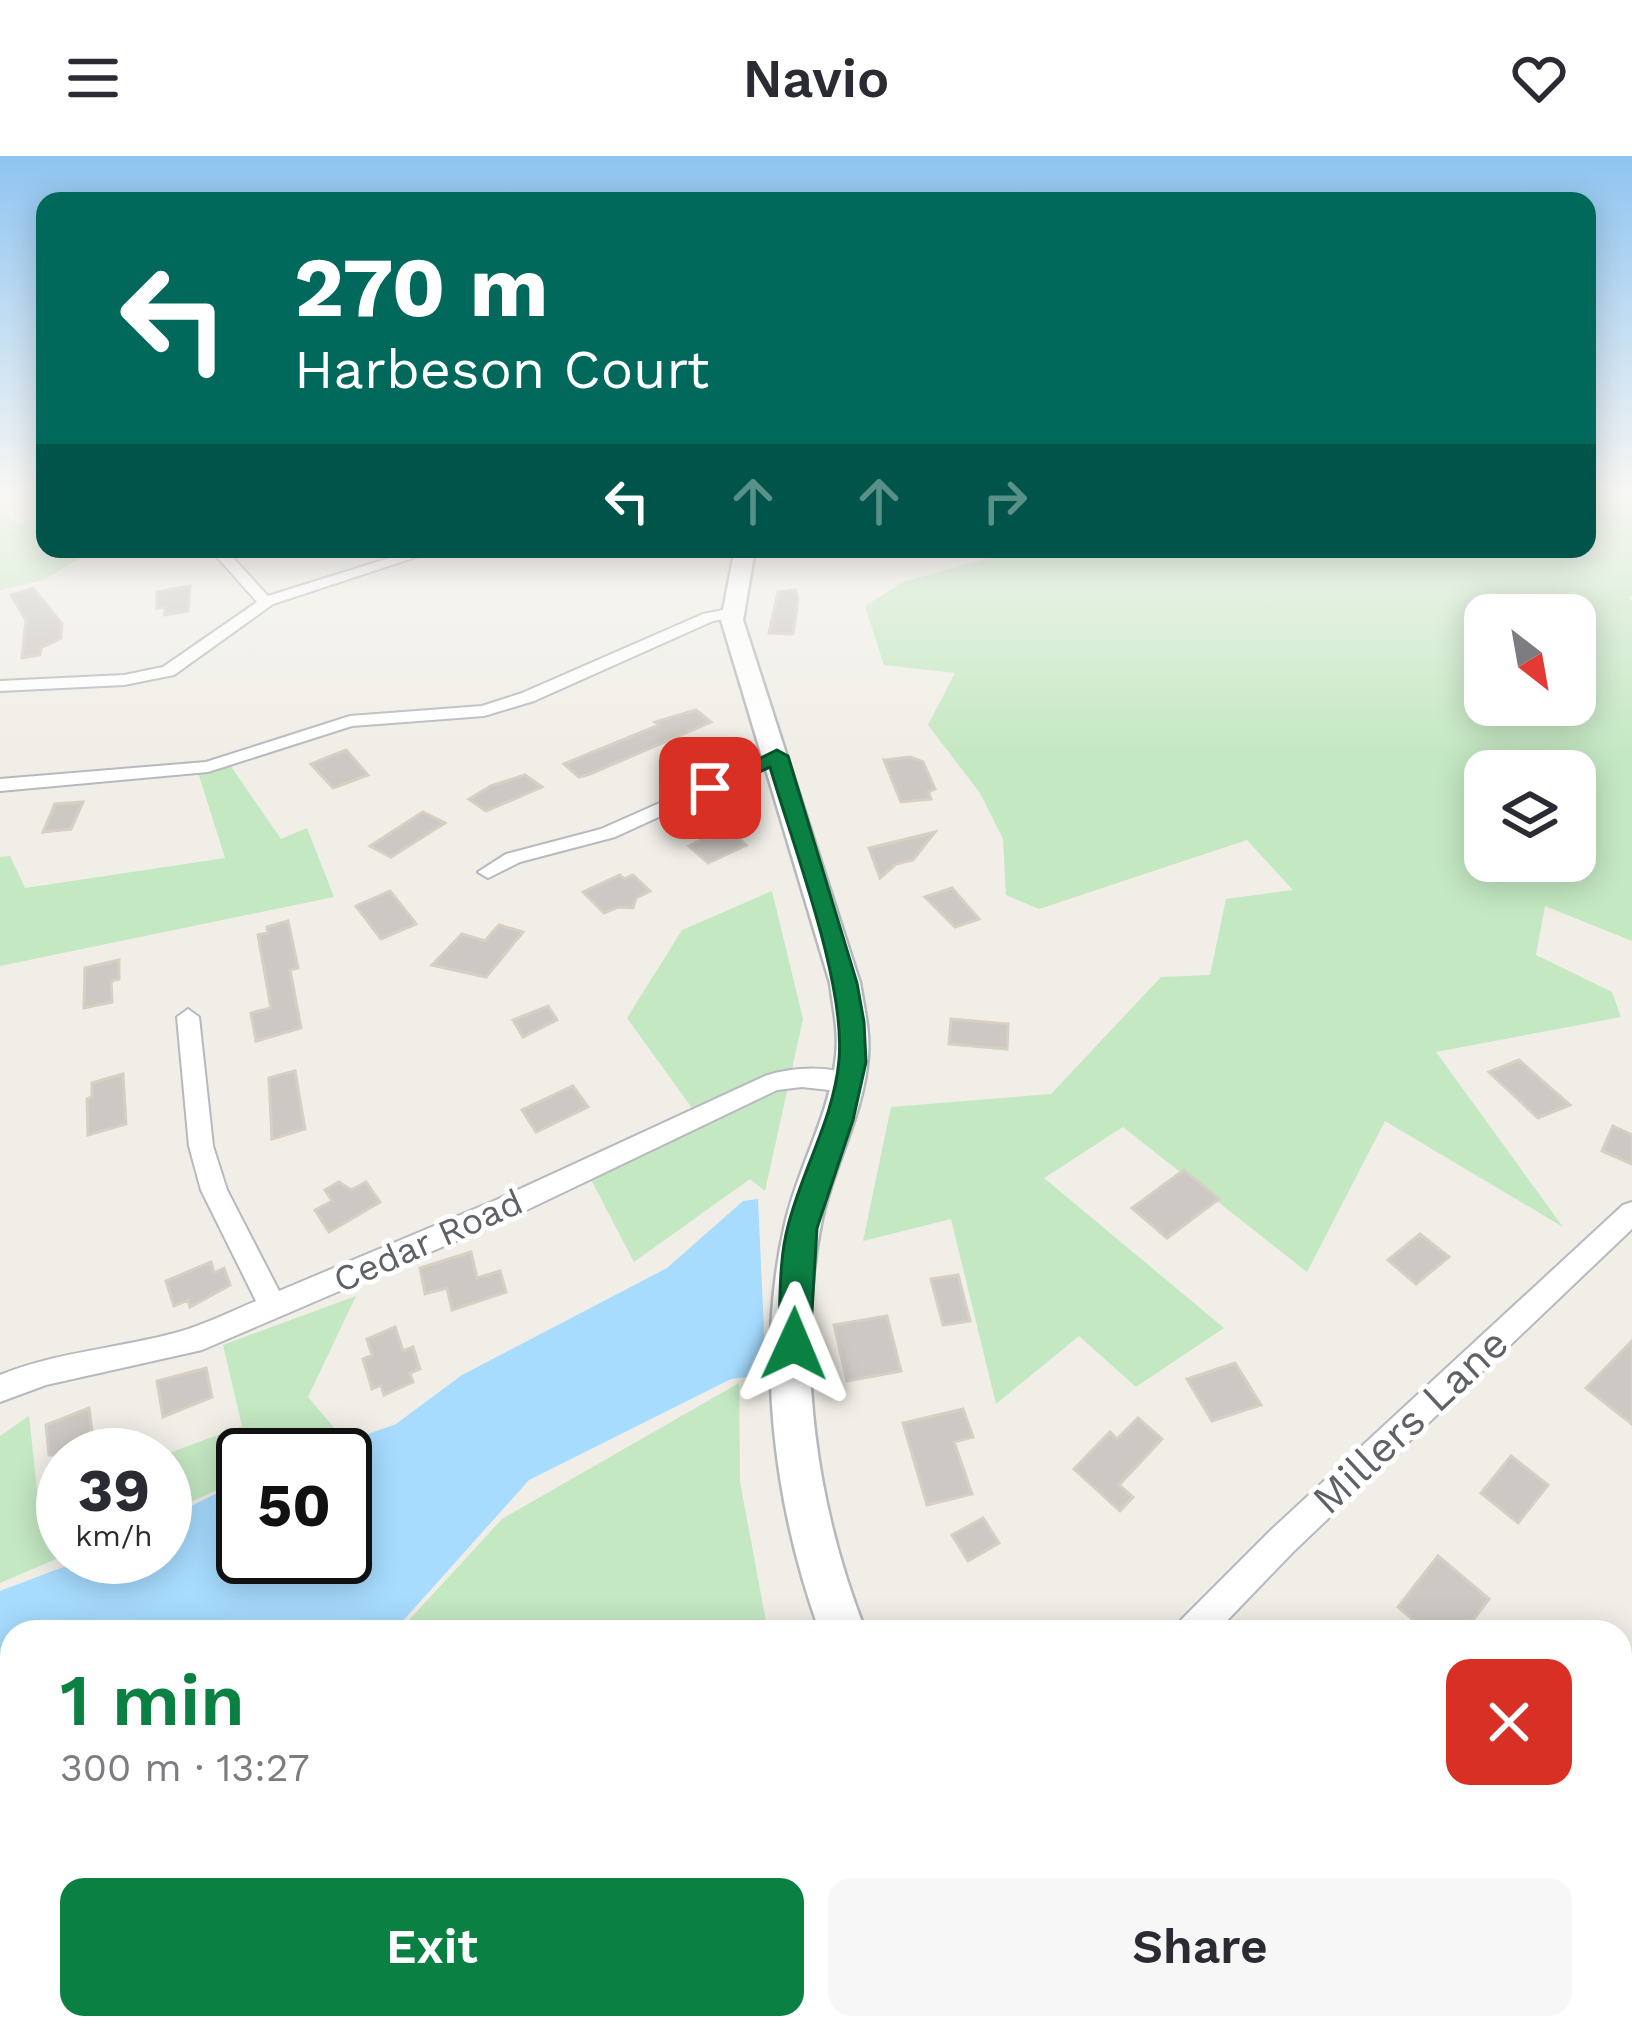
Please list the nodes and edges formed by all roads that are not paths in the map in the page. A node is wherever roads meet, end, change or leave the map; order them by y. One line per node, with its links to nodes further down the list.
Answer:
1 (244, 579): 4 (street)
2 (341, 579): 4 (street)
3 (739, 579): 5 (main road)
4 (266, 603): 6 (street)
5 (733, 613): 7 (main road); 8 (street)
6 (0, 686)
7 (777, 756): 9 (street); 11 (main road)
8 (0, 784)
9 (488, 872)
10 (188, 1017): 13 (street)
11 (848, 1083): 13 (street, Cedar Road); 15 (main road)
12 (1632, 1213): 16 (street, Millers Lane)
13 (274, 1308): 14 (street, Cedar Road)
14 (0, 1389)
15 (838, 1620)
16 (1204, 1620)

